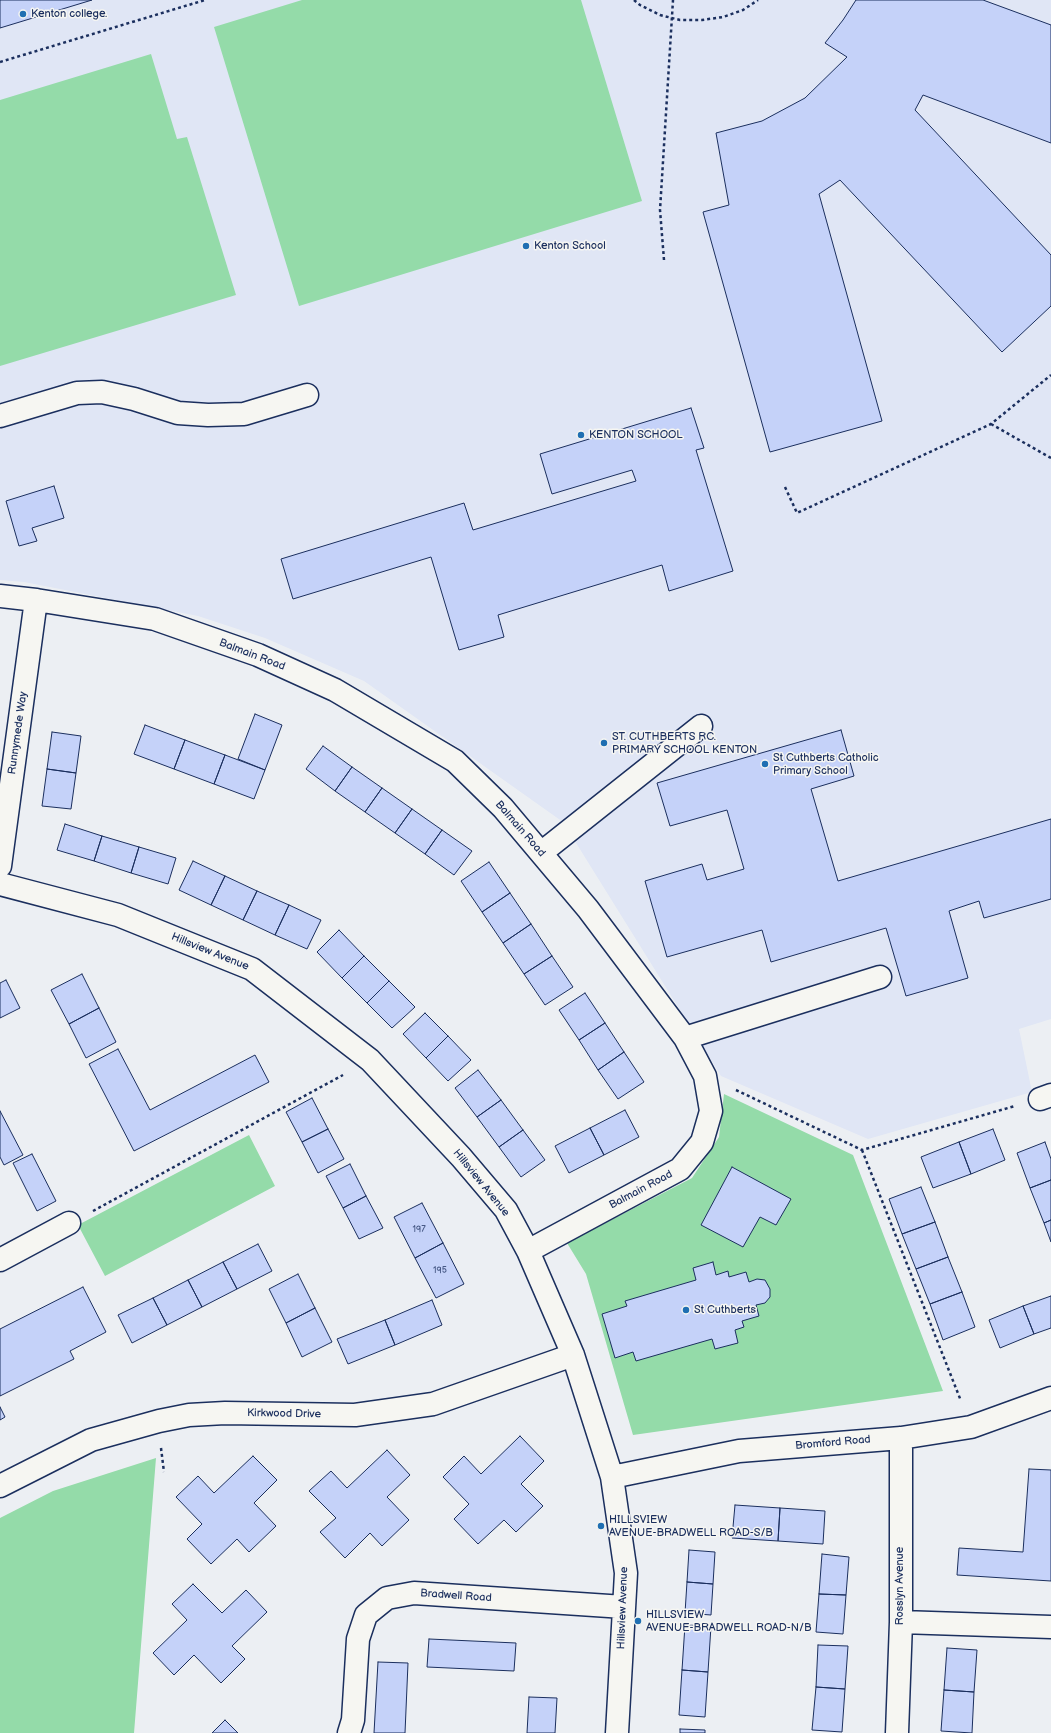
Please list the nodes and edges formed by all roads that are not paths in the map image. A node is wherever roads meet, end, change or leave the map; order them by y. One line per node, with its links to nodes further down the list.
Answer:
1 (307, 395): 2 (street)
2 (0, 416)
3 (0, 596): 4 (street, Balmain Road)
4 (36, 600): 6 (street, Balmain Road); 7 (street, Runnymede Way)
5 (701, 726): 6 (street)
6 (542, 854): 10 (street, Balmain Road)
7 (0, 866)
8 (0, 884): 12 (street, Hillsview Avenue)
9 (880, 977): 10 (street)
10 (685, 1038): 12 (street, Balmain Road)
11 (69, 1223): 13 (street)
12 (528, 1251): 14 (street, Hillsview Avenue)
13 (0, 1260)
14 (573, 1355): 17 (street, Hillsview Avenue); 18 (street, Kirkwood Drive)
15 (1051, 1398): 16 (street, Bromford Road)
16 (900, 1438): 17 (street, Bromford Road); 20 (street, Rosslyn Avenue)
17 (612, 1477): 19 (street, Hillsview Avenue)
18 (0, 1486)
19 (624, 1607): 22 (street, Bradwell Road); 23 (street, Hillsview Avenue)
20 (901, 1622): 21 (street); 24 (street, Rosslyn Avenue)
21 (1051, 1627)
22 (349, 1733)
23 (617, 1733)
24 (897, 1733)

